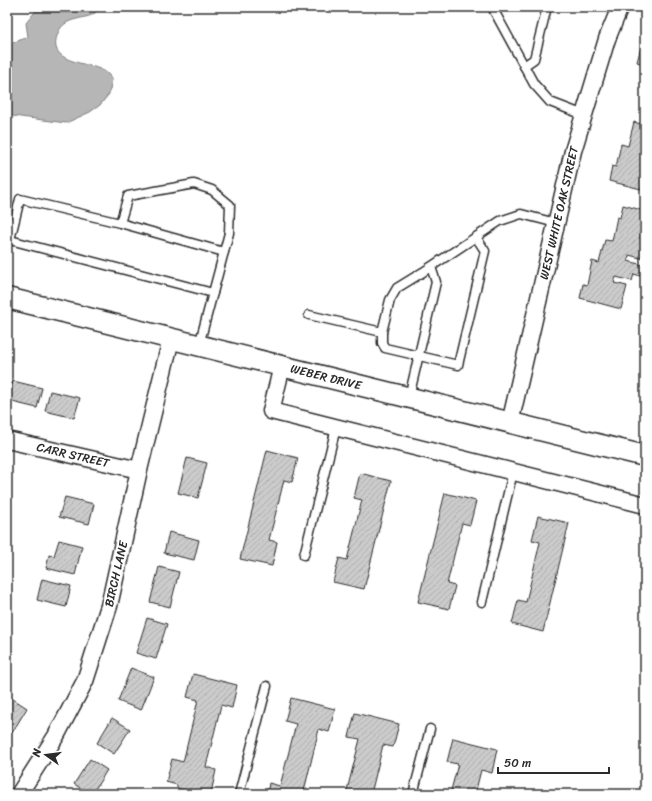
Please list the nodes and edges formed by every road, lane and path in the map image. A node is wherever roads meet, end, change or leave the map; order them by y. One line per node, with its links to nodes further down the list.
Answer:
1 (492, 7): 4 (lane)
2 (547, 7): 4 (lane)
3 (620, 7): 5 (street, WEST WHITE OAK STREET)
4 (524, 66): 5 (lane)
5 (584, 115): 7 (street, WEST WHITE OAK STREET)
6 (120, 223): 9 (lane); 10 (lane); 10 (lane)
7 (556, 223): 8 (lane); 21 (street, WEST WHITE OAK STREET)
8 (476, 237): 11 (lane); 18 (lane)
9 (9, 240): 12 (lane)
10 (224, 252): 12 (lane)
11 (431, 267): 15 (lane); 18 (lane)
12 (213, 293): 17 (lane)
13 (7, 298): 16 (street, WEBER DRIVE)
14 (309, 315): 15 (lane)
15 (382, 332): 18 (lane)
16 (171, 339): 17 (street, WEBER DRIVE); 25 (street, BIRCH LANE)
17 (199, 346): 19 (street, WEBER DRIVE)
18 (419, 356): 20 (lane)
19 (282, 366): 20 (street, WEBER DRIVE); 22 (street)
20 (409, 398): 21 (street, WEBER DRIVE)
21 (510, 423): 24 (street, WEBER DRIVE)
22 (336, 428): 26 (street); 28 (lane)
23 (7, 440): 25 (street, CARR STREET)
24 (645, 456)
25 (139, 470): 32 (street, BIRCH LANE)
26 (513, 472): 27 (street); 29 (lane)
27 (645, 505)
28 (304, 555)
29 (482, 602)
30 (267, 686): 33 (lane)
31 (430, 729): 34 (lane)
32 (19, 794)
33 (239, 794)
34 (413, 794)

